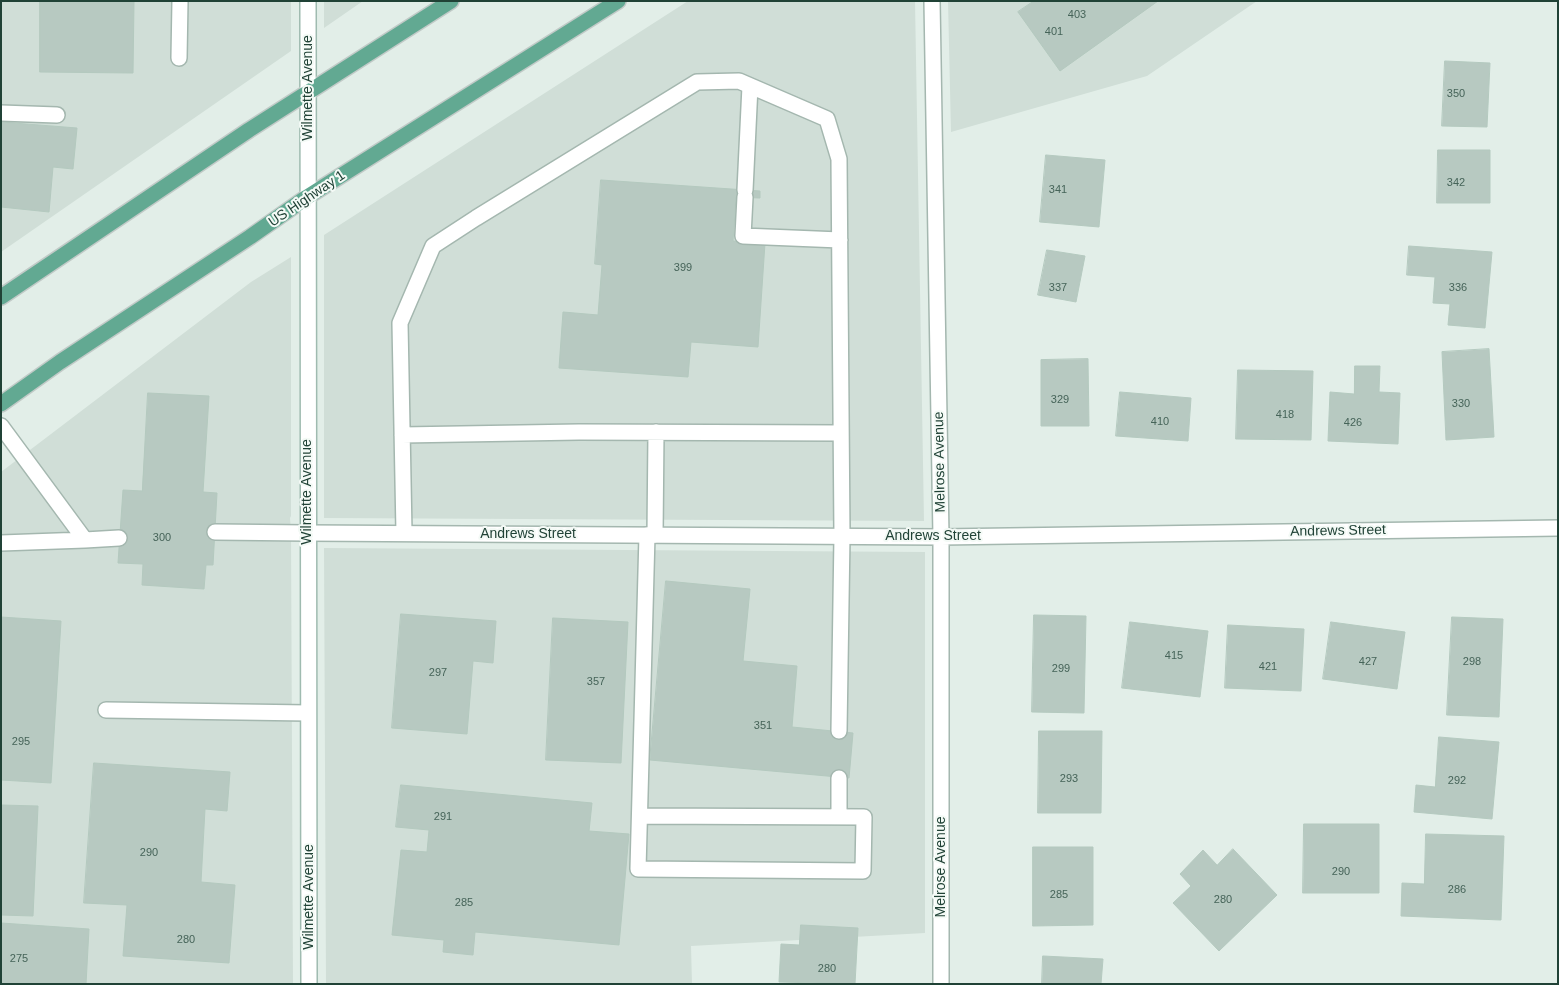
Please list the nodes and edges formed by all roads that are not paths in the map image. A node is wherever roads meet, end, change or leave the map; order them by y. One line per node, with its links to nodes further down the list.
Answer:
1 (180, 1): 6 (street)
2 (308, 1): 8 (street, Wilmette Avenue)
3 (451, 1): 8 (main road)
4 (618, 1): 11 (main road, US Highway 1)
5 (932, 1): 25 (street, Melrose Avenue)
6 (180, 58)
7 (745, 84): 12 (street); 12 (street); 18 (street)
8 (307, 92): 11 (street, Wilmette Avenue); 13 (main road)
9 (1, 113): 10 (street)
10 (57, 115)
11 (307, 197): 14 (main road, US Highway 1); 21 (street, Wilmette Avenue)
12 (840, 240): 17 (street)
13 (1, 298)
14 (1, 404)
15 (1, 426): 27 (street)
16 (656, 432): 17 (street); 18 (street); 23 (street)
17 (841, 433): 24 (street)
18 (402, 435): 22 (street)
19 (1558, 528): 25 (street, Andrews Street)
20 (215, 532): 21 (street, Andrews Street)
21 (308, 533): 22 (street, Andrews Street); 30 (street, Wilmette Avenue)
22 (404, 533): 23 (street, Andrews Street)
23 (651, 535): 24 (street, Andrews Street); 33 (street)
24 (842, 536): 25 (street, Andrews Street); 31 (street)
25 (941, 537): 36 (street, Melrose Avenue)
26 (120, 538): 27 (street)
27 (85, 540): 28 (street)
28 (1, 543)
29 (106, 710): 30 (street)
30 (308, 713): 35 (street, Wilmette Avenue)
31 (839, 731)
32 (839, 778): 34 (street)
33 (640, 816): 34 (street); 34 (street)
34 (839, 817)
35 (309, 984)
36 (941, 984)

